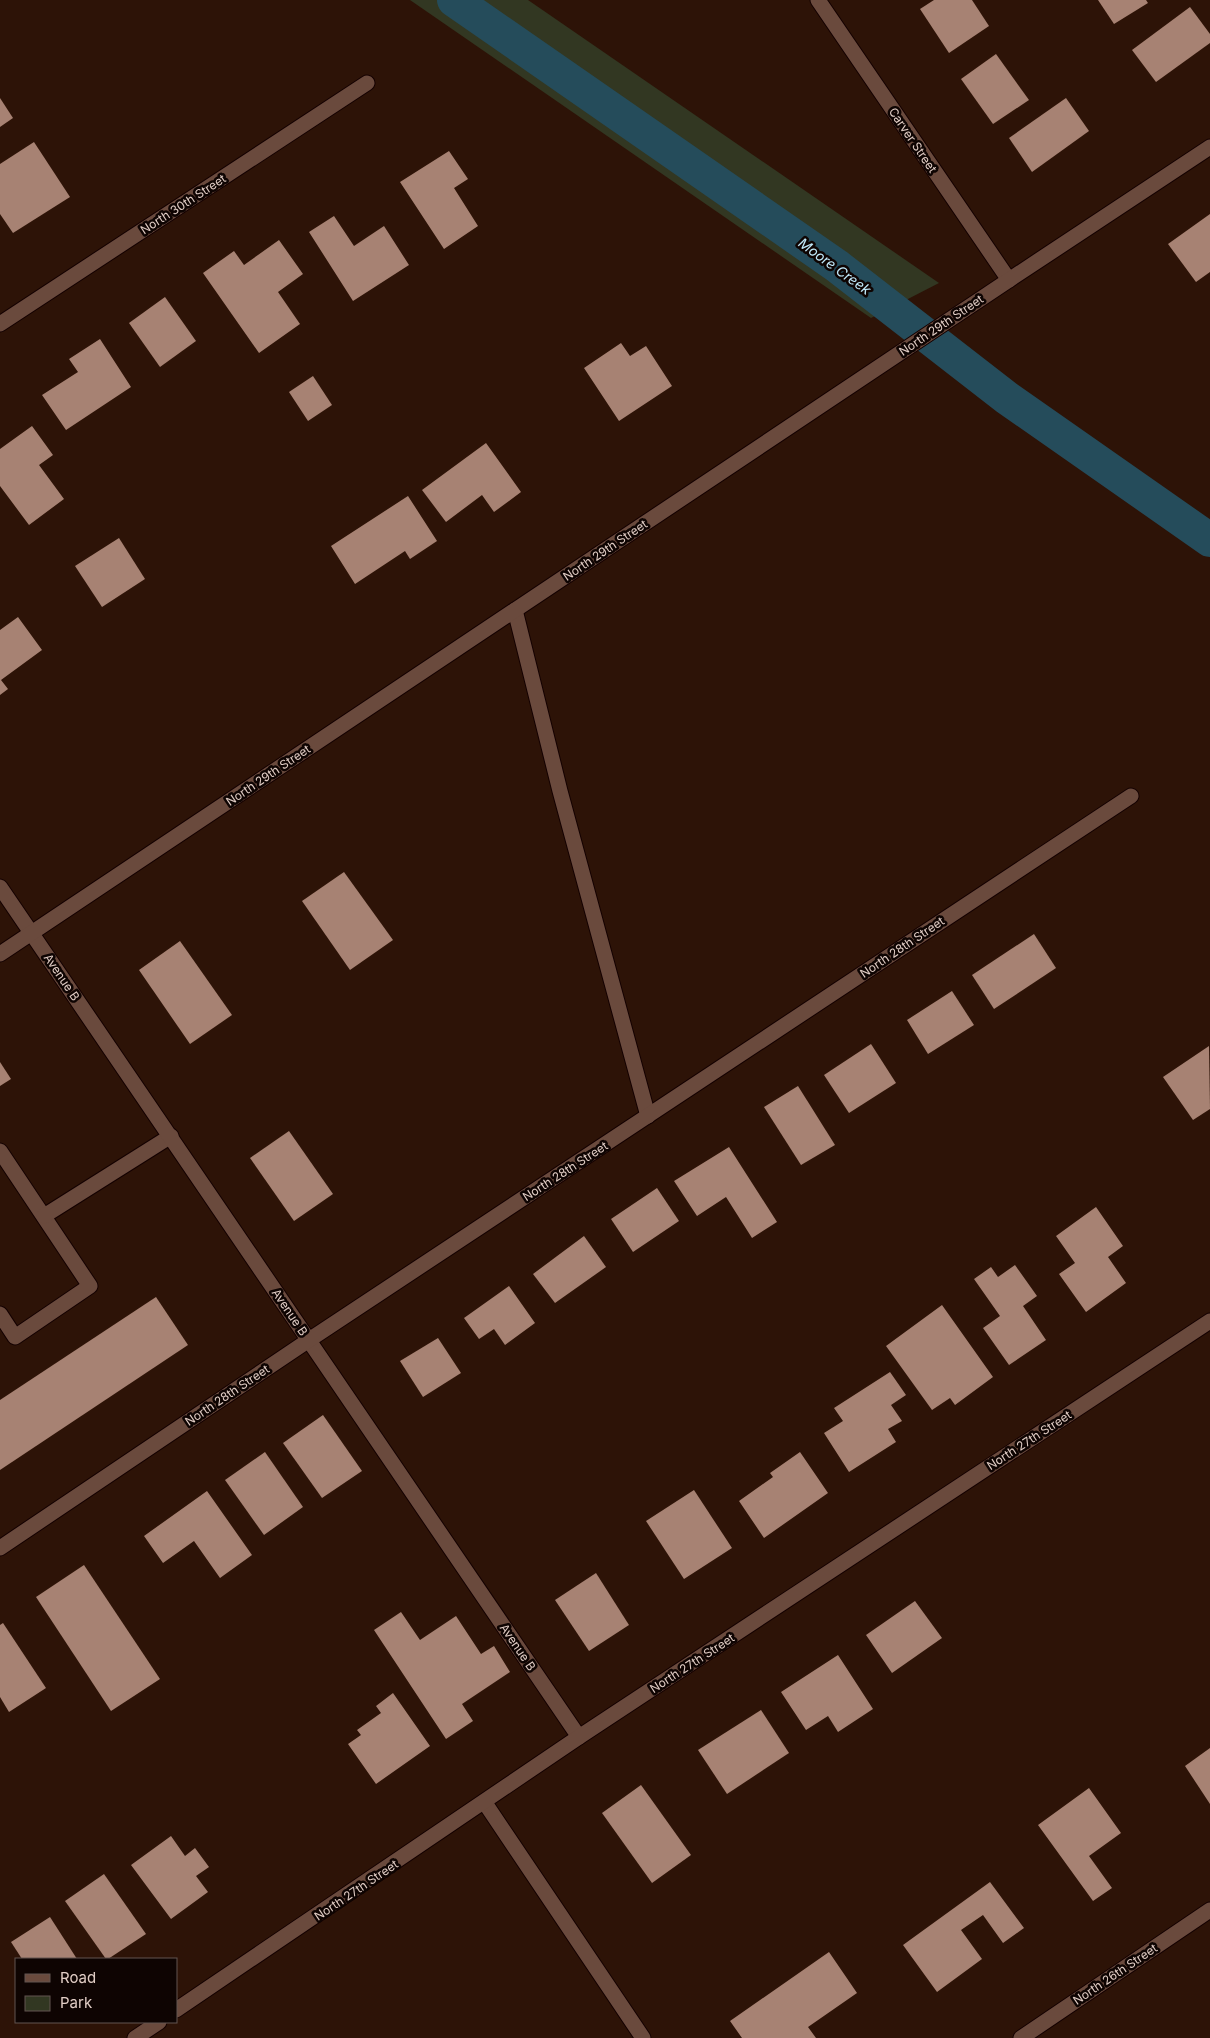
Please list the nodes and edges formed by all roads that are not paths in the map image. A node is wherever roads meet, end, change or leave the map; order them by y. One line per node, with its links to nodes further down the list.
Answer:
1 (818, 0): 4 (street, Carver Street)
2 (367, 83): 5 (street, North 30th Street)
3 (1210, 147): 4 (street, North 29th Street)
4 (1008, 280): 6 (street, North 29th Street)
5 (0, 324)
6 (515, 610): 9 (street, North 29th Street); 11 (street)
7 (1131, 796): 11 (street, North 28th Street)
8 (0, 887): 9 (street, Avenue B)
9 (32, 933): 10 (street, North 29th Street); 12 (street, Avenue B)
10 (0, 954)
11 (648, 1116): 17 (street, North 28th Street)
12 (171, 1136): 14 (street); 17 (street, Avenue B)
13 (0, 1151): 14 (street)
14 (44, 1216): 15 (street)
15 (0, 1314)
16 (1210, 1321): 19 (street, North 27th Street)
17 (310, 1340): 18 (street, North 28th Street); 19 (street, Avenue B)
18 (0, 1548)
19 (579, 1738): 20 (street, North 27th Street)
20 (485, 1803): 22 (street, North 27th Street); 25 (street)
21 (1210, 1910): 26 (street, North 26th Street)
22 (178, 2009)
23 (158, 2023): 24 (street)
24 (135, 2038)
25 (643, 2038)
26 (1021, 2038)

